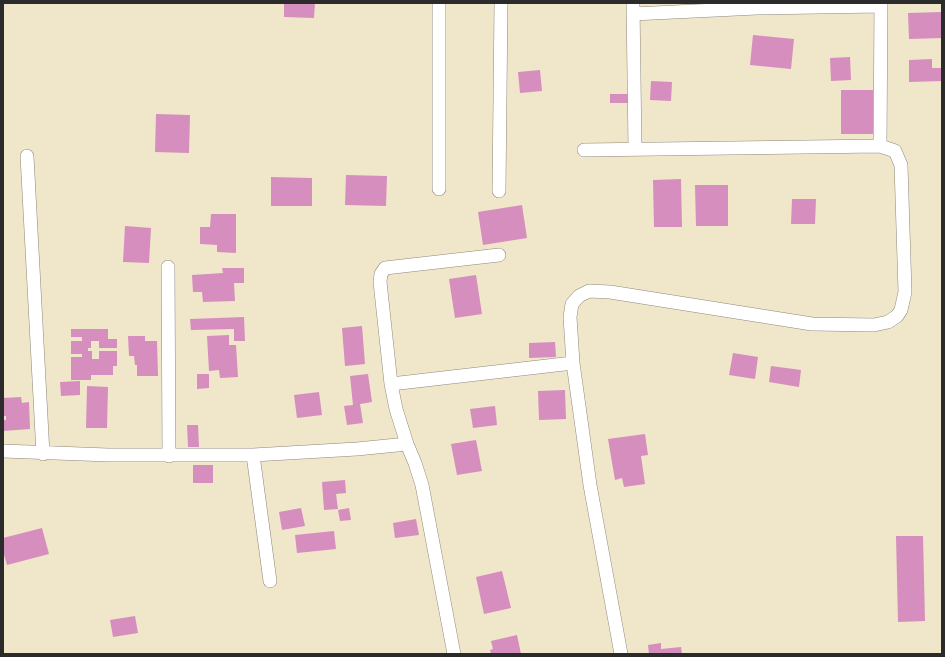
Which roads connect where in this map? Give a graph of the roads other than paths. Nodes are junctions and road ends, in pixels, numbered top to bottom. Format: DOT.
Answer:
graph roads {
  1 [pos="439,3"];
  2 [pos="501,3"];
  3 [pos="881,4"];
  4 [pos="757,6"];
  5 [pos="633,8"];
  6 [pos="880,146"];
  7 [pos="635,149"];
  8 [pos="584,150"];
  9 [pos="27,156"];
  10 [pos="439,189"];
  11 [pos="499,191"];
  12 [pos="499,255"];
  13 [pos="168,267"];
  14 [pos="573,363"];
  15 [pos="391,384"];
  16 [pos="407,444"];
  17 [pos="3,451"];
  18 [pos="43,454"];
  19 [pos="253,455"];
  20 [pos="169,456"];
  21 [pos="270,581"];
  22 [pos="454,654"];
  23 [pos="621,654"];
  1 -- 10 [label="street"];
  2 -- 11 [label="street"];
  3 -- 4 [label="street"];
  3 -- 6 [label="street"];
  4 -- 5 [label="street"];
  5 -- 7 [label="street"];
  6 -- 7 [label="street"];
  6 -- 14 [label="street"];
  7 -- 8 [label="street"];
  9 -- 18 [label="street"];
  12 -- 15 [label="street"];
  13 -- 20 [label="street"];
  14 -- 15 [label="street"];
  14 -- 23 [label="street"];
  15 -- 16 [label="street"];
  16 -- 19 [label="street"];
  16 -- 22 [label="street"];
  17 -- 18 [label="street"];
  18 -- 20 [label="street"];
  19 -- 20 [label="street"];
  19 -- 21 [label="street"];
}
